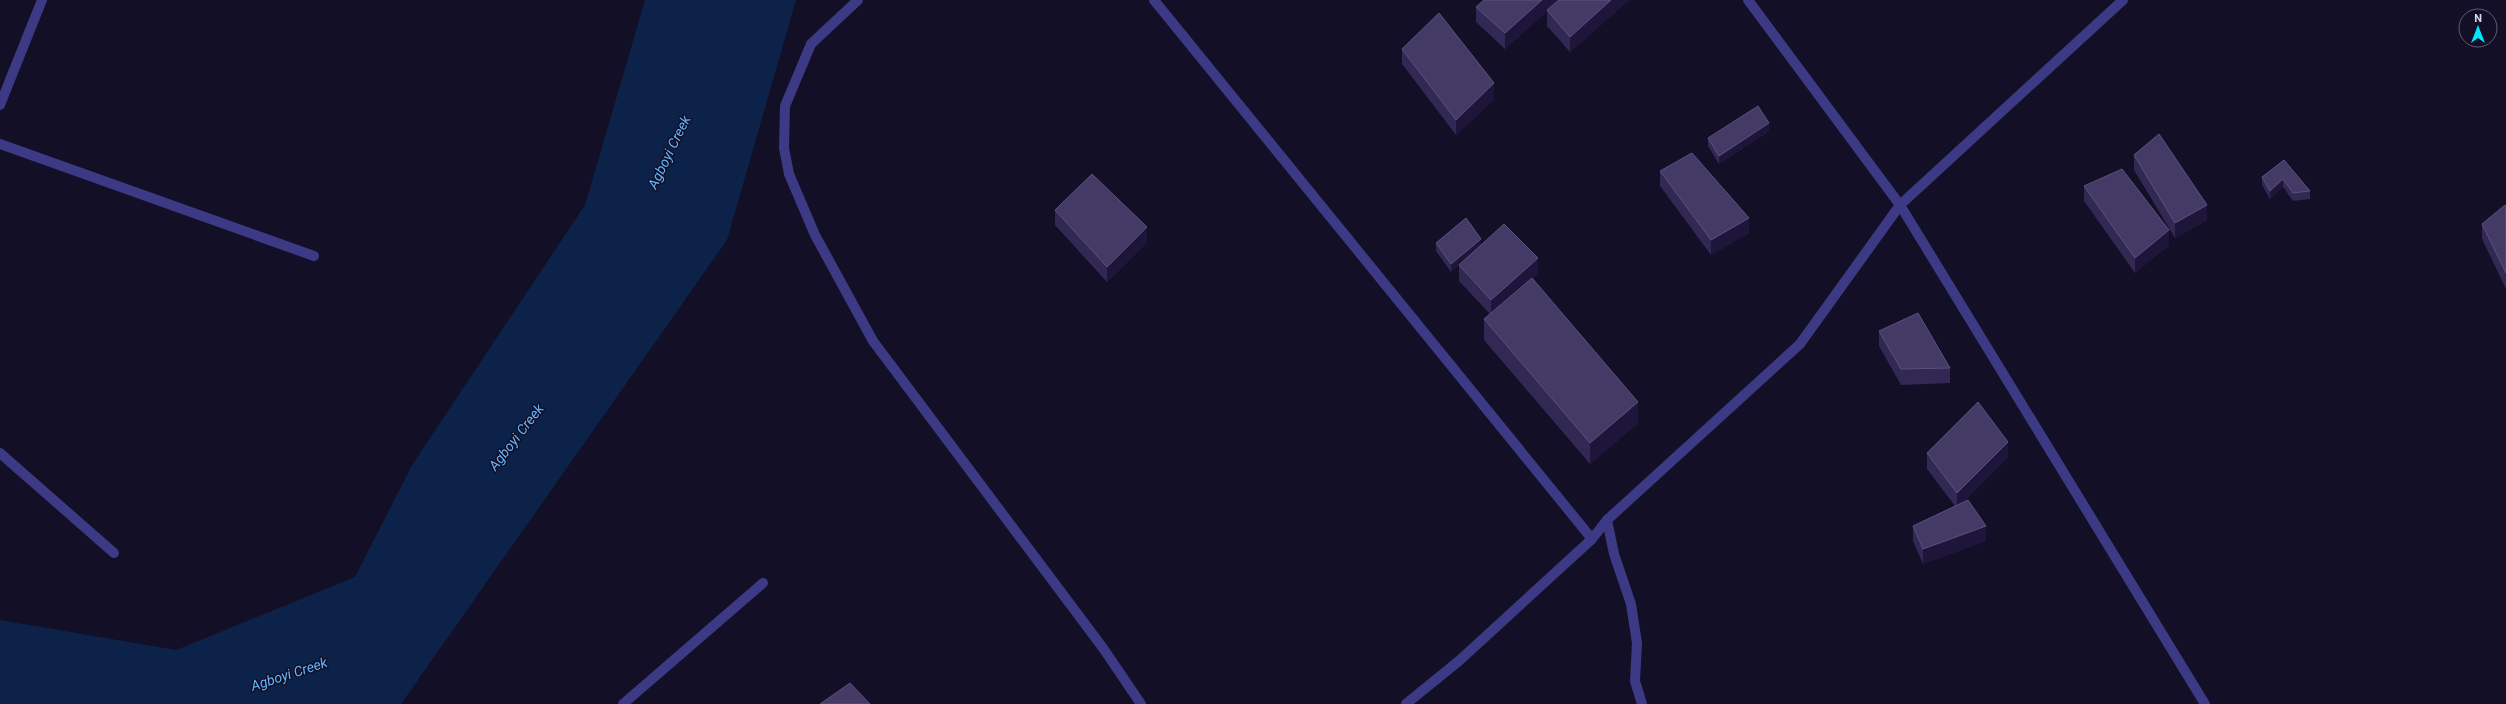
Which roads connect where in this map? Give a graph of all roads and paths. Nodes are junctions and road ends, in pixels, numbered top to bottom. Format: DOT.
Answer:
graph roads {
  1 [pos="42,0"];
  2 [pos="858,0"];
  3 [pos="1154,0"];
  4 [pos="1748,0"];
  5 [pos="2123,0"];
  6 [pos="0,105"];
  7 [pos="0,144"];
  8 [pos="1900,206"];
  9 [pos="314,256"];
  10 [pos="0,453"];
  11 [pos="1606,520"];
  12 [pos="1592,539"];
  13 [pos="114,553"];
  14 [pos="763,583"];
  15 [pos="623,704"];
  16 [pos="1141,704"];
  17 [pos="1406,704"];
  18 [pos="1642,704"];
  19 [pos="2205,704"];
  1 -- 6 [label="street"];
  2 -- 16 [label="street"];
  3 -- 12 [label="street"];
  4 -- 8 [label="street"];
  5 -- 8 [label="street"];
  7 -- 9 [label="street"];
  8 -- 11 [label="street"];
  8 -- 19 [label="street"];
  10 -- 13 [label="street"];
  11 -- 12 [label="street"];
  11 -- 18 [label="street"];
  12 -- 17 [label="street"];
  14 -- 15 [label="street"];
}
